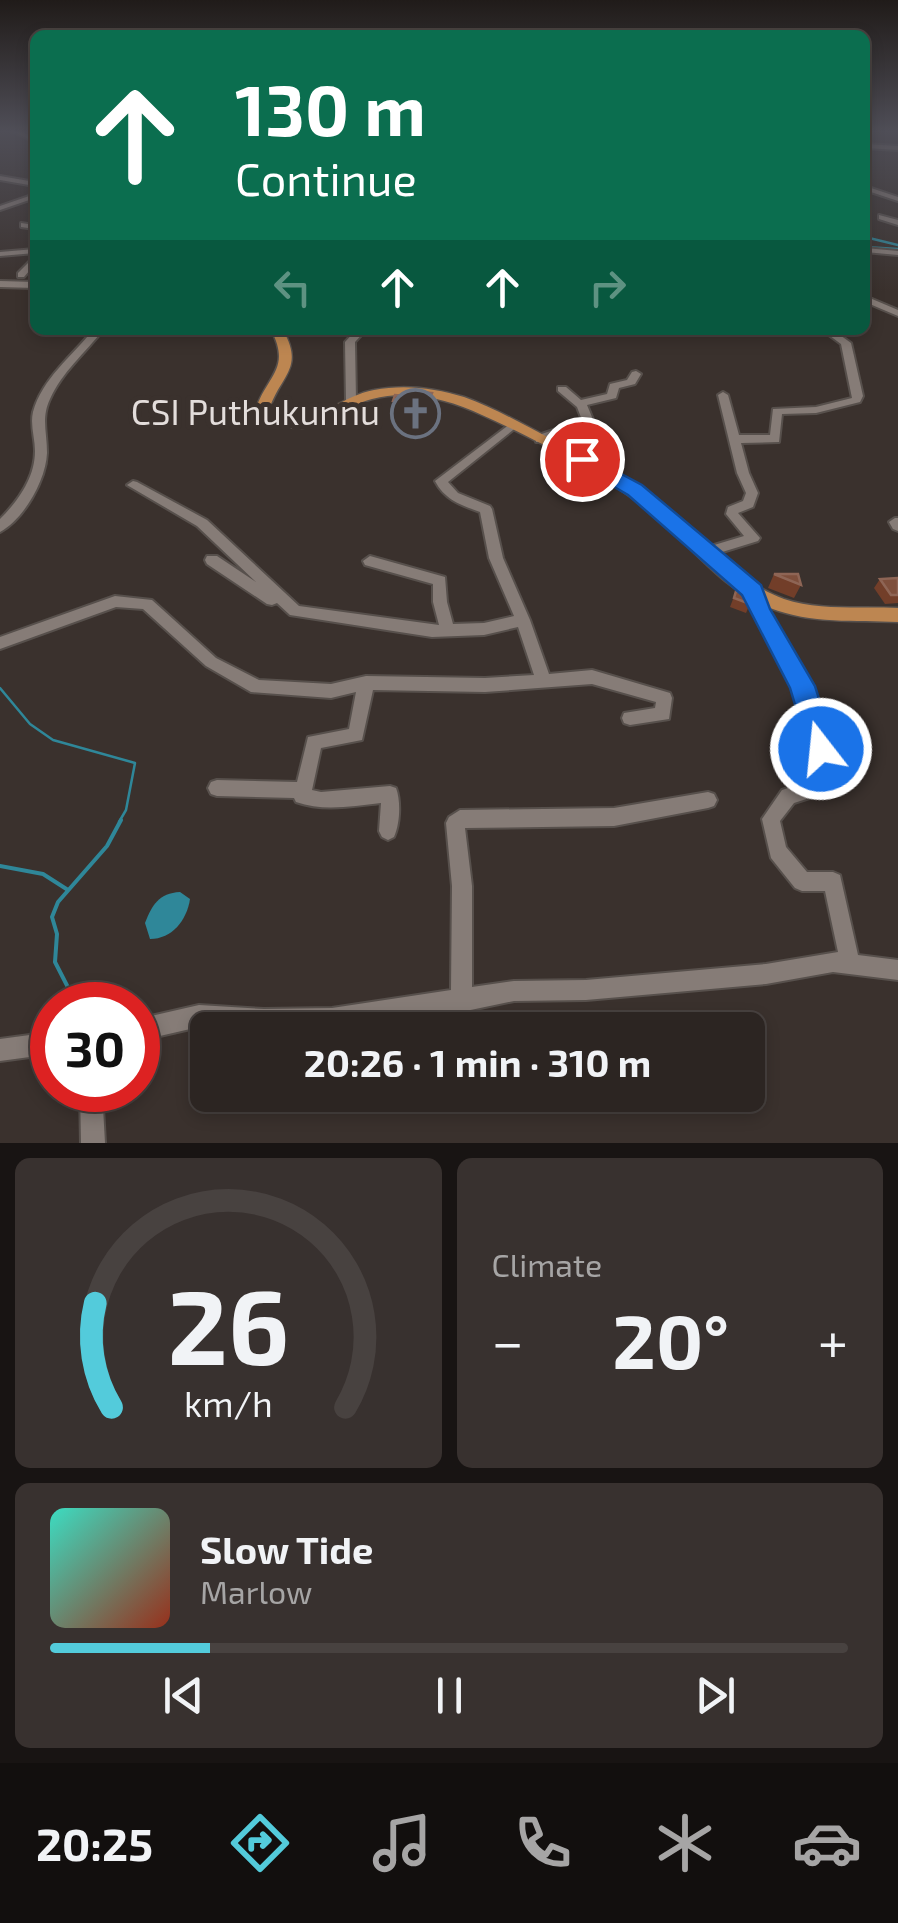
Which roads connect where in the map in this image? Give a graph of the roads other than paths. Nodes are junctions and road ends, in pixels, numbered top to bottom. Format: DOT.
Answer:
graph roads {
  1 [pos="870,190"];
  2 [pos="30,198"];
  3 [pos="898,199"];
  4 [pos="0,208"];
  5 [pos="882,217"];
  6 [pos="898,223"];
  7 [pos="24,225"];
  8 [pos="30,226"];
  9 [pos="870,250"];
  10 [pos="2,252"];
  11 [pos="898,253"];
  12 [pos="30,255"];
  13 [pos="30,262"];
  14 [pos="21,274"];
  15 [pos="0,284"];
  16 [pos="30,285"];
  17 [pos="870,301"];
  18 [pos="898,314"];
  19 [pos="94,335"];
  20 [pos="280,335"];
  21 [pos="356,335"];
  22 [pos="834,335"];
  23 [pos="636,374"];
  24 [pos="562,388"];
  25 [pos="723,395"];
  26 [pos="351,401"];
  27 [pos="581,406"];
  28 [pos="514,424"];
  29 [pos="736,438"];
  30 [pos="540,439"];
  31 [pos="133,484"];
  32 [pos="0,527"];
  33 [pos="706,552"];
  34 [pos="212,560"];
  35 [pos="370,561"];
  36 [pos="753,591"];
  37 [pos="295,611"];
  38 [pos="898,615"];
  39 [pos="523,620"];
  40 [pos="448,630"];
  41 [pos="0,643"];
  42 [pos="544,682"];
  43 [pos="366,683"];
  44 [pos="630,718"];
  45 [pos="217,788"];
  46 [pos="303,790"];
  47 [pos="708,800"];
  48 [pos="388,830"];
  49 [pos="850,963"];
  50 [pos="898,970"];
  51 [pos="461,1001"];
  52 [pos="160,1025"];
  53 [pos="30,1046"];
  54 [pos="0,1050"];
  55 [pos="92,1112"];
  56 [pos="93,1143"];
  1 -- 3 [label="street"];
  2 -- 4 [label="street"];
  5 -- 6 [label="street"];
  7 -- 8 [label="street"];
  9 -- 11 [label="street"];
  10 -- 12 [label="street"];
  13 -- 14 [label="street"];
  15 -- 16 [label="street"];
  17 -- 18 [label="street"];
  19 -- 32 [label="street"];
  20 -- 26 [label="main road"];
  21 -- 26 [label="street"];
  22 -- 29 [label="street"];
  23 -- 27 [label="street"];
  24 -- 27 [label="street"];
  25 -- 29 [label="street"];
  26 -- 28 [label="main road"];
  27 -- 30 [label="street"];
  28 -- 30 [label="main road"];
  28 -- 39 [label="street"];
  29 -- 33 [label="street"];
  30 -- 33 [label="main road"];
  31 -- 37 [label="street"];
  33 -- 36 [label="main road"];
  34 -- 37 [label="street"];
  35 -- 40 [label="street"];
  36 -- 38 [label="main road"];
  36 -- 49 [label="street"];
  37 -- 40 [label="street"];
  39 -- 40 [label="street"];
  39 -- 42 [label="street"];
  41 -- 43 [label="street"];
  42 -- 43 [label="street"];
  42 -- 44 [label="street"];
  43 -- 46 [label="street"];
  45 -- 46 [label="street"];
  46 -- 48 [label="street"];
  47 -- 51 [label="street"];
  49 -- 50 [label="street"];
  49 -- 51 [label="street"];
  51 -- 52 [label="street"];
  53 -- 54 [label="street"];
  55 -- 56 [label="street"];
}
